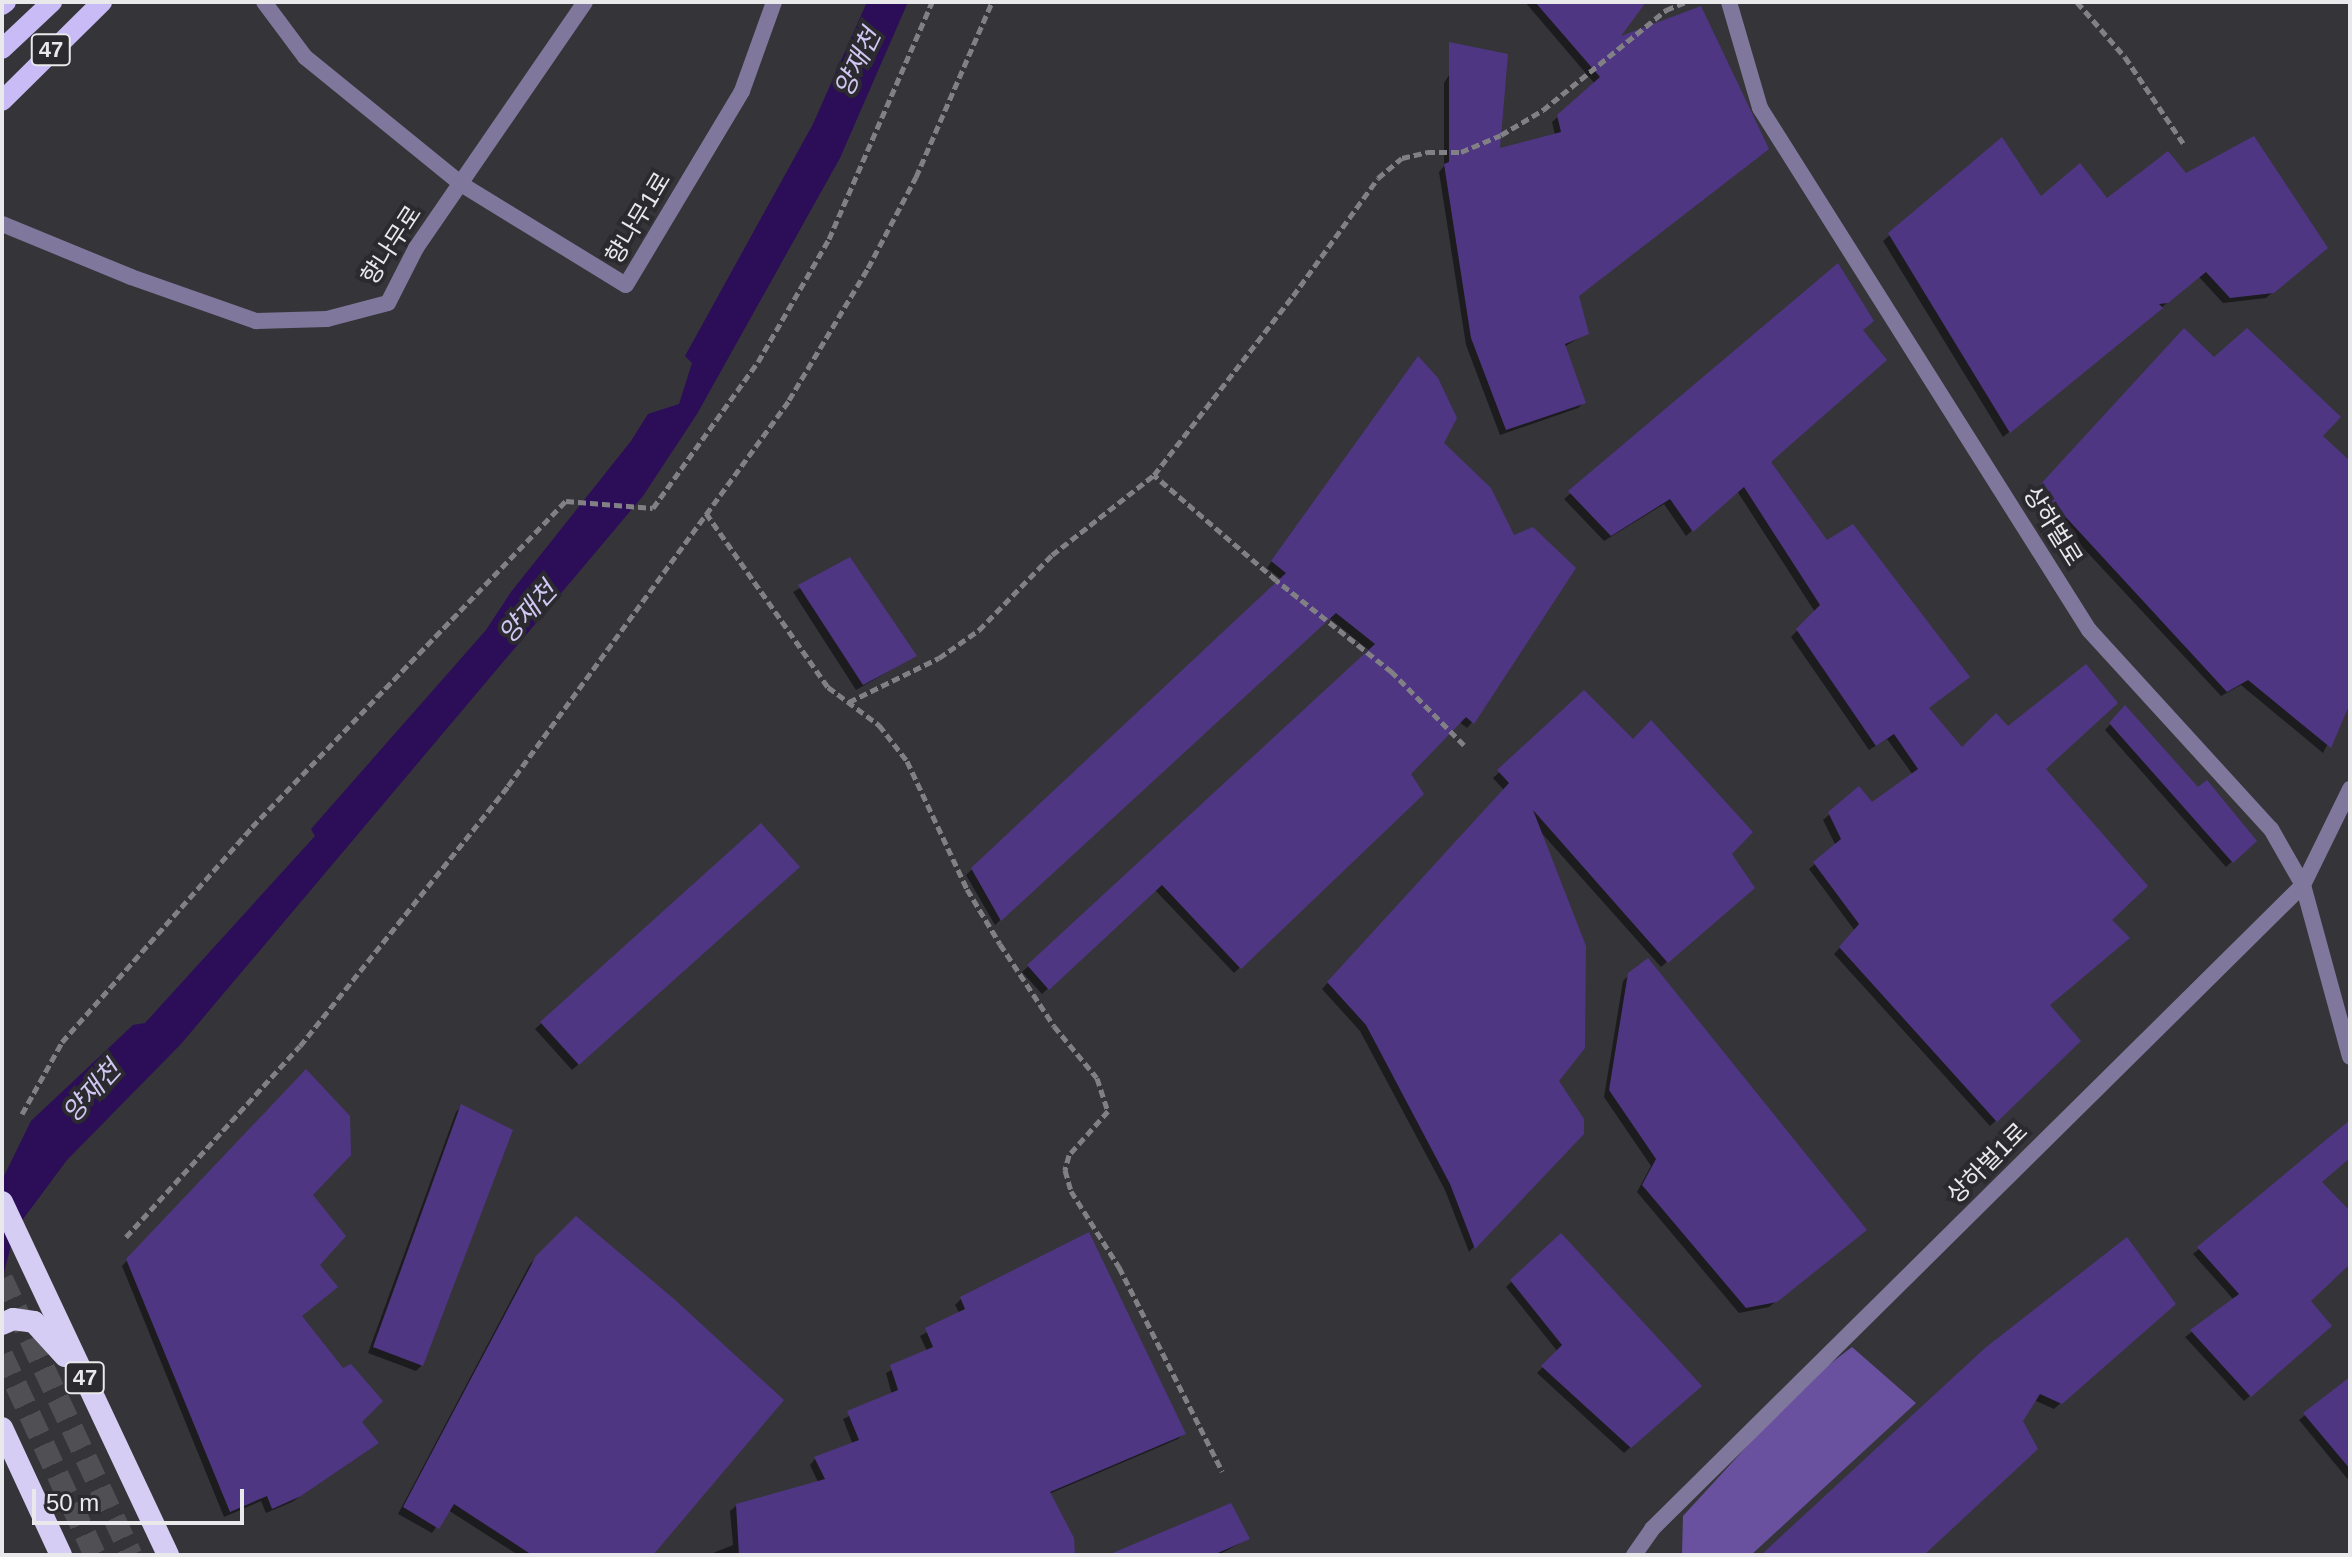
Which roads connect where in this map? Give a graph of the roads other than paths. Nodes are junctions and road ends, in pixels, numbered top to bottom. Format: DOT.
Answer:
graph roads {
  1 [pos="52,2"];
  2 [pos="102,2"];
  3 [pos="264,2"];
  4 [pos="585,2"];
  5 [pos="774,2"];
  6 [pos="1729,2"];
  7 [pos="2,49"];
  8 [pos="2,101"];
  9 [pos="461,184"];
  10 [pos="2,224"];
  11 [pos="2350,789"];
  12 [pos="2303,885"];
  13 [pos="2350,1057"];
  14 [pos="2,1202"];
  15 [pos="2,1324"];
  16 [pos="92,1392"];
  17 [pos="2,1428"];
  18 [pos="61,1555"];
  19 [pos="168,1555"];
  20 [pos="1634,1555"];
  1 -- 7 [label="main road"];
  2 -- 8 [label="main road, 47"];
  3 -- 9 [label="street"];
  4 -- 9 [label="street, 향나무로"];
  5 -- 9 [label="street, 향나무1로"];
  6 -- 12 [label="street, 상하벌로"];
  9 -- 10 [label="street, 향나무로"];
  11 -- 12 [label="street, 상하벌1로"];
  12 -- 13 [label="street, 상하벌로"];
  12 -- 20 [label="street, 상하벌1로"];
  14 -- 16 [label="highway, 47"];
  15 -- 16 [label="highway"];
  16 -- 19 [label="highway, 47"];
  17 -- 18 [label="highway"];
}
